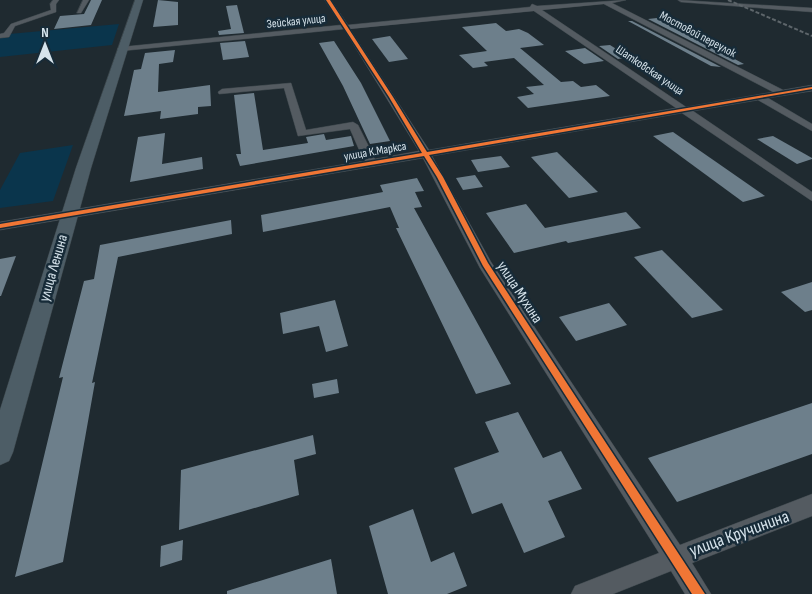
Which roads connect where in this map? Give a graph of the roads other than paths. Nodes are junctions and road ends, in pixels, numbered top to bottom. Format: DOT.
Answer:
graph roads {
  1 [pos="56,0"];
  2 [pos="86,0"];
  3 [pos="139,0"];
  4 [pos="328,0"];
  5 [pos="523,0"];
  6 [pos="623,0"];
  7 [pos="681,0"];
  8 [pos="604,1"];
  9 [pos="534,7"];
  10 [pos="797,9"];
  11 [pos="812,10"];
  12 [pos="79,12"];
  13 [pos="812,14"];
  14 [pos="345,27"];
  15 [pos="0,36"];
  16 [pos="121,50"];
  17 [pos="812,88"];
  18 [pos="222,92"];
  19 [pos="782,92"];
  20 [pos="760,97"];
  21 [pos="684,108"];
  22 [pos="812,128"];
  23 [pos="424,154"];
  24 [pos="371,163"];
  25 [pos="812,197"];
  26 [pos="68,215"];
  27 [pos="0,226"];
  28 [pos="0,452"];
  29 [pos="812,505"];
  30 [pos="676,556"];
  31 [pos="583,594"];
  32 [pos="698,594"];
  1 -- 15 [label="street"];
  2 -- 12 [label="street"];
  3 -- 16 [label="main road, улица Ленина"];
  4 -- 14 [label="street, улица Мухина"];
  5 -- 9 [label="street, Шатковская улица"];
  6 -- 8 [label="street, Зейская улица"];
  7 -- 10 [label="street"];
  8 -- 9 [label="street, Зейская улица"];
  8 -- 19 [label="street, Мостовой переулок"];
  9 -- 14 [label="street, Зейская улица"];
  9 -- 21 [label="street, Шатковская улица"];
  10 -- 11 [label="street"];
  10 -- 13 [label="street"];
  14 -- 16 [label="street, Зейская улица"];
  14 -- 23 [label="street, улица Мухина"];
  16 -- 26 [label="main road, улица Ленина"];
  17 -- 19 [label="street, улица К.Маркса"];
  18 -- 24 [label="street"];
  19 -- 20 [label="street, улица К.Маркса"];
  20 -- 21 [label="street, улица К.Маркса"];
  20 -- 22 [label="street"];
  21 -- 23 [label="street, улица К.Маркса"];
  21 -- 25 [label="street, Шатковская улица"];
  23 -- 24 [label="street, улица К.Маркса"];
  23 -- 30 [label="street, улица Мухина"];
  24 -- 26 [label="street, улица К.Маркса"];
  26 -- 27 [label="street, улица К.Маркса"];
  26 -- 28 [label="main road, улица Ленина"];
  29 -- 30 [label="street, улица Кручинина"];
  30 -- 31 [label="street, улица Кручинина"];
  30 -- 32 [label="street, улица Мухина"];
}
